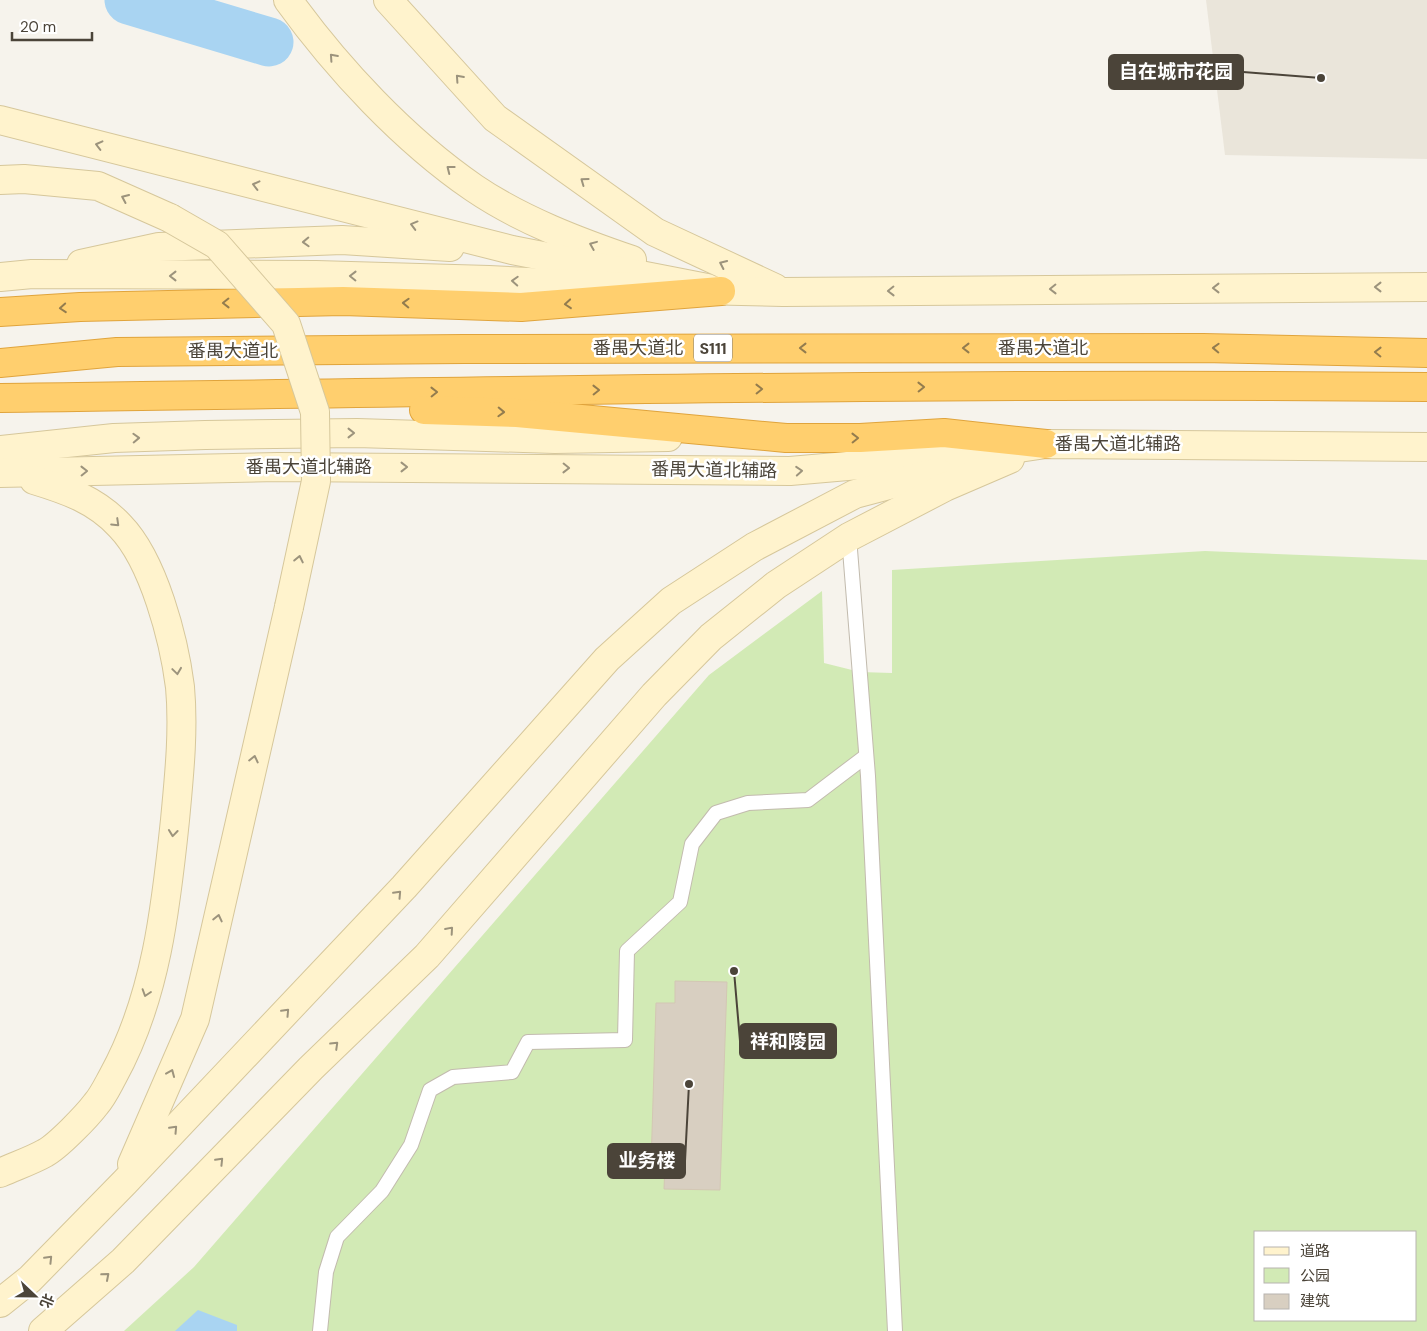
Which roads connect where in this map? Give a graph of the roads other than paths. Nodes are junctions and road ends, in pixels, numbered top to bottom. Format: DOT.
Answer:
graph roads {
  1 [pos="288,0"];
  2 [pos="388,0"];
  3 [pos="0,120"];
  4 [pos="0,180"];
  5 [pos="512,250"];
  6 [pos="32,274"];
  7 [pos="0,278"];
  8 [pos="1427,286"];
  9 [pos="721,291"];
  10 [pos="783,292"];
  11 [pos="0,312"];
  12 [pos="1427,353"];
  13 [pos="0,363"];
  14 [pos="1427,388"];
  15 [pos="0,398"];
  16 [pos="32,398"];
  17 [pos="752,435"];
  18 [pos="1046,444"];
  19 [pos="1427,447"];
  20 [pos="4,465"];
  21 [pos="849,537"];
  22 [pos="866,756"];
  23 [pos="0,1173"];
  24 [pos="124,1182"];
  25 [pos="0,1303"];
  26 [pos="43,1331"];
  27 [pos="320,1331"];
  28 [pos="895,1331"];
  9 -- 1 [label="main road, one-way"];
  10 -- 2 [label="main road, one-way"];
  5 -- 3 [label="main road, one-way"];
  24 -- 4 [label="main road, one-way, bridge"];
  5 -- 6 [label="main road, one-way"];
  5 -- 9 [label="main road"];
  6 -- 7 [label="main road"];
  9 -- 6 [label="main road, one-way"];
  8 -- 10 [label="main road, one-way"];
  9 -- 10 [label="main road"];
  9 -- 11 [label="highway, one-way"];
  12 -- 13 [label="highway, 番禺大道北 / S111, one-way"];
  16 -- 14 [label="highway, one-way"];
  15 -- 16 [label="highway"];
  16 -- 17 [label="highway, one-way"];
  17 -- 18 [label="highway, one-way"];
  20 -- 17 [label="main road, one-way"];
  18 -- 19 [label="main road, 番禺大道北辅路"];
  20 -- 18 [label="main road, 番禺大道北辅路, one-way"];
  18 -- 21 [label="main road"];
  24 -- 18 [label="main road, one-way"];
  20 -- 23 [label="main road, one-way"];
  21 -- 22 [label="lane"];
  26 -- 21 [label="main road, one-way"];
  22 -- 27 [label="lane"];
  22 -- 28 [label="lane"];
  25 -- 24 [label="main road, one-way"];
}
